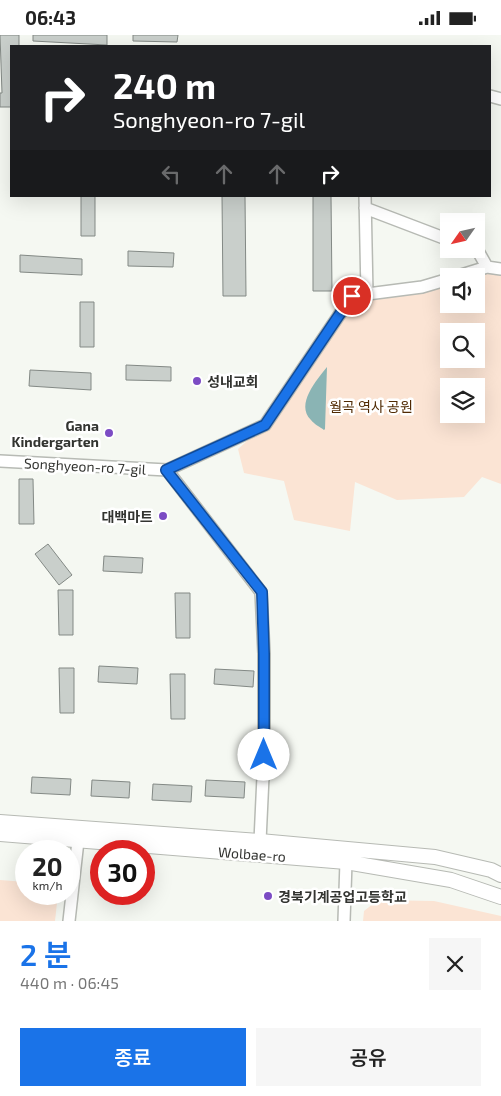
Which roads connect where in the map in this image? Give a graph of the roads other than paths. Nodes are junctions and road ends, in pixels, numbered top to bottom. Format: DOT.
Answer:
graph roads {
  1 [pos="365,202"];
  2 [pos="440,236"];
  3 [pos="482,258"];
  4 [pos="487,267"];
  5 [pos="484,268"];
  6 [pos="501,269"];
  7 [pos="440,282"];
  8 [pos="367,294"];
  9 [pos="0,461"];
  10 [pos="166,470"];
  11 [pos="0,822"];
  12 [pos="0,834"];
  13 [pos="67,840"];
  14 [pos="80,841"];
  15 [pos="260,841"];
  16 [pos="346,862"];
  17 [pos="501,875"];
  18 [pos="501,897"];
  19 [pos="71,905"];
  20 [pos="69,921"];
  21 [pos="344,921"];
  1 -- 2 [label="street"];
  1 -- 8 [label="street"];
  3 -- 4 [label="street"];
  4 -- 5 [label="street"];
  4 -- 6 [label="street"];
  7 -- 8 [label="street, Songhyeon-ro 7-gil"];
  8 -- 10 [label="street, Songhyeon-ro 7-gil"];
  9 -- 10 [label="street, Songhyeon-ro 7-gil"];
  10 -- 15 [label="street"];
  11 -- 15 [label="main road, Wolbae-ro"];
  12 -- 13 [label="main road, Wolbae-ro"];
  14 -- 16 [label="main road, Wolbae-ro"];
  15 -- 17 [label="main road, Wolbae-ro"];
  16 -- 18 [label="main road, Wolbae-ro"];
  16 -- 21 [label="street"];
  19 -- 20 [label="street"];
}
